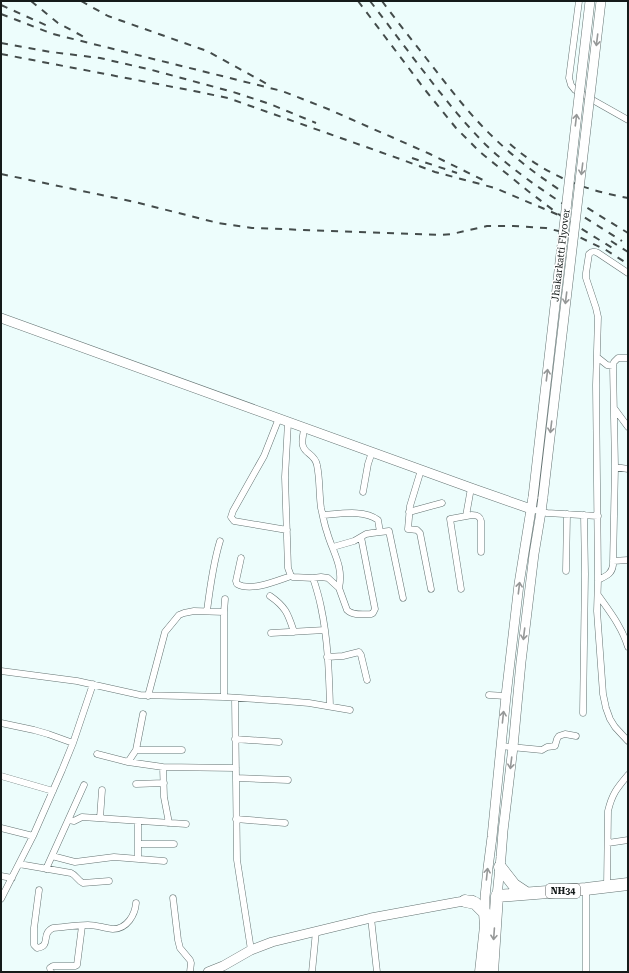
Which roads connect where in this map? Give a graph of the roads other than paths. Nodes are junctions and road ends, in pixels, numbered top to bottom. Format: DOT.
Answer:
graph roads {
  1 [pos="579,1"];
  2 [pos="590,1"];
  3 [pos="602,1"];
  4 [pos="628,120"];
  5 [pos="628,273"];
  6 [pos="1,318"];
  7 [pos="597,357"];
  8 [pos="628,358"];
  9 [pos="613,366"];
  10 [pos="614,408"];
  11 [pos="279,418"];
  12 [pos="288,422"];
  13 [pos="628,427"];
  14 [pos="304,428"];
  15 [pos="372,452"];
  16 [pos="615,467"];
  17 [pos="628,469"];
  18 [pos="421,470"];
  19 [pos="471,488"];
  20 [pos="363,492"];
  21 [pos="442,503"];
  22 [pos="531,509"];
  23 [pos="409,512"];
  24 [pos="541,512"];
  25 [pos="567,514"];
  26 [pos="323,515"];
  27 [pos="584,515"];
  28 [pos="466,516"];
  29 [pos="598,516"];
  30 [pos="287,530"];
  31 [pos="380,532"];
  32 [pos="361,537"];
  33 [pos="220,541"];
  34 [pos="333,547"];
  35 [pos="481,552"];
  36 [pos="242,558"];
  37 [pos="628,560"];
  38 [pos="613,561"];
  39 [pos="566,571"];
  40 [pos="290,576"];
  41 [pos="313,578"];
  42 [pos="598,580"];
  43 [pos="339,588"];
  44 [pos="431,589"];
  45 [pos="461,589"];
  46 [pos="598,595"];
  47 [pos="270,596"];
  48 [pos="403,598"];
  49 [pos="226,599"];
  50 [pos="207,612"];
  51 [pos="224,612"];
  52 [pos="325,630"];
  53 [pos="294,632"];
  54 [pos="626,632"];
  55 [pos="271,633"];
  56 [pos="628,647"];
  57 [pos="327,657"];
  58 [pos="1,671"];
  59 [pos="367,680"];
  60 [pos="93,684"];
  61 [pos="489,695"];
  62 [pos="148,696"];
  63 [pos="506,696"];
  64 [pos="224,697"];
  65 [pos="235,698"];
  66 [pos="330,706"];
  67 [pos="350,710"];
  68 [pos="583,713"];
  69 [pos="143,714"];
  70 [pos="1,723"];
  71 [pos="576,736"];
  72 [pos="235,739"];
  73 [pos="628,741"];
  74 [pos="279,742"];
  75 [pos="73,743"];
  76 [pos="501,746"];
  77 [pos="513,747"];
  78 [pos="136,750"];
  79 [pos="182,750"];
  80 [pos="97,754"];
  81 [pos="128,762"];
  82 [pos="163,766"];
  83 [pos="236,768"];
  84 [pos="628,775"];
  85 [pos="1,776"];
  86 [pos="236,778"];
  87 [pos="288,780"];
  88 [pos="136,784"];
  89 [pos="164,784"];
  90 [pos="84,785"];
  91 [pos="102,790"];
  92 [pos="53,791"];
  93 [pos="100,818"];
  94 [pos="236,819"];
  95 [pos="69,820"];
  96 [pos="138,821"];
  97 [pos="169,823"];
  98 [pos="186,824"];
  99 [pos="285,824"];
  100 [pos="1,828"];
  101 [pos="33,836"];
  102 [pos="628,840"];
  103 [pos="608,843"];
  104 [pos="138,844"];
  105 [pos="174,844"];
  106 [pos="52,856"];
  107 [pos="138,859"];
  108 [pos="164,861"];
  109 [pos="19,864"];
  110 [pos="500,867"];
  111 [pos="46,869"];
  112 [pos="1,876"];
  113 [pos="12,878"];
  114 [pos="109,880"];
  115 [pos="628,884"];
  116 [pos="607,887"];
  117 [pos="586,889"];
  118 [pos="39,890"];
  119 [pos="526,893"];
  120 [pos="491,897"];
  121 [pos="172,898"];
  122 [pos="1,899"];
  123 [pos="465,901"];
  124 [pos="136,904"];
  125 [pos="485,913"];
  126 [pos="371,918"];
  127 [pos="82,926"];
  128 [pos="316,931"];
  129 [pos="251,950"];
  130 [pos="51,972"];
  131 [pos="190,972"];
  132 [pos="208,972"];
  133 [pos="312,972"];
  134 [pos="377,972"];
  135 [pos="481,972"];
  136 [pos="492,972"];
  137 [pos="586,972"];
  1 -- 4 [label="street"];
  22 -- 2 [label="main road, Jhakarkatti Flyover, one-way, bridge"];
  3 -- 24 [label="main road, Jhakarkatti Flyover, one-way, bridge"];
  5 -- 7 [label="street"];
  6 -- 11 [label="main road"];
  7 -- 9 [label="street"];
  7 -- 29 [label="street"];
  8 -- 9 [label="street"];
  9 -- 10 [label="street"];
  10 -- 13 [label="street"];
  10 -- 16 [label="street"];
  11 -- 12 [label="main road"];
  11 -- 30 [label="street"];
  12 -- 14 [label="main road"];
  12 -- 30 [label="street"];
  14 -- 15 [label="main road"];
  14 -- 26 [label="street"];
  15 -- 18 [label="main road"];
  15 -- 20 [label="street"];
  16 -- 17 [label="street"];
  16 -- 38 [label="street"];
  18 -- 19 [label="main road"];
  18 -- 23 [label="street"];
  19 -- 22 [label="main road"];
  19 -- 28 [label="street"];
  21 -- 23 [label="street"];
  22 -- 24 [label="street"];
  63 -- 22 [label="main road, Jhakarkatti Flyover, one-way"];
  23 -- 44 [label="street"];
  24 -- 25 [label="street"];
  24 -- 77 [label="main road, Jhakarkatti Flyover, one-way"];
  25 -- 27 [label="street"];
  25 -- 39 [label="street"];
  26 -- 31 [label="street"];
  26 -- 34 [label="street"];
  27 -- 29 [label="street"];
  27 -- 68 [label="street"];
  28 -- 35 [label="street"];
  28 -- 45 [label="street"];
  29 -- 42 [label="street"];
  30 -- 40 [label="street"];
  31 -- 32 [label="street"];
  31 -- 48 [label="street"];
  32 -- 34 [label="street"];
  32 -- 43 [label="street"];
  33 -- 50 [label="street"];
  34 -- 43 [label="street"];
  36 -- 40 [label="street"];
  37 -- 38 [label="street"];
  38 -- 42 [label="street"];
  40 -- 41 [label="street"];
  41 -- 43 [label="street"];
  41 -- 52 [label="street"];
  42 -- 46 [label="street"];
  46 -- 54 [label="street"];
  46 -- 73 [label="street"];
  47 -- 53 [label="street"];
  49 -- 51 [label="street"];
  50 -- 51 [label="street"];
  50 -- 62 [label="street"];
  51 -- 64 [label="street"];
  52 -- 53 [label="street"];
  52 -- 57 [label="street"];
  53 -- 55 [label="street"];
  54 -- 56 [label="street"];
  57 -- 59 [label="street"];
  57 -- 66 [label="street"];
  58 -- 60 [label="street"];
  60 -- 62 [label="street"];
  60 -- 75 [label="street"];
  61 -- 63 [label="street"];
  62 -- 64 [label="street"];
  76 -- 63 [label="main road, Jhakarkatti Flyover, one-way"];
  64 -- 65 [label="street"];
  65 -- 66 [label="street"];
  65 -- 72 [label="street"];
  66 -- 67 [label="street"];
  69 -- 78 [label="street"];
  70 -- 75 [label="street"];
  71 -- 77 [label="street"];
  72 -- 74 [label="street"];
  72 -- 83 [label="street"];
  75 -- 92 [label="street"];
  76 -- 77 [label="street"];
  120 -- 76 [label="main road, Jhakarkatti Flyover, one-way"];
  77 -- 110 [label="main road, Jhakarkatti Flyover, one-way"];
  78 -- 79 [label="street"];
  78 -- 81 [label="street"];
  80 -- 81 [label="street"];
  81 -- 82 [label="street"];
  82 -- 83 [label="street"];
  82 -- 89 [label="street"];
  83 -- 86 [label="street"];
  84 -- 103 [label="street"];
  85 -- 92 [label="street"];
  86 -- 87 [label="street"];
  86 -- 94 [label="street"];
  88 -- 89 [label="street"];
  89 -- 97 [label="street"];
  90 -- 95 [label="street"];
  91 -- 93 [label="street"];
  92 -- 101 [label="street"];
  93 -- 95 [label="street"];
  93 -- 96 [label="street"];
  94 -- 99 [label="street"];
  94 -- 129 [label="street"];
  95 -- 106 [label="street"];
  96 -- 97 [label="street"];
  96 -- 104 [label="street"];
  97 -- 98 [label="street"];
  100 -- 101 [label="street"];
  101 -- 109 [label="street"];
  102 -- 103 [label="street"];
  103 -- 116 [label="street"];
  104 -- 105 [label="street"];
  104 -- 107 [label="street"];
  106 -- 107 [label="street"];
  106 -- 111 [label="street"];
  107 -- 108 [label="street"];
  109 -- 111 [label="street"];
  109 -- 113 [label="street"];
  110 -- 119 [label="highway"];
  110 -- 120 [label="main road, Jhakarkatti Flyover"];
  111 -- 114 [label="street"];
  112 -- 113 [label="street"];
  113 -- 122 [label="street"];
  115 -- 116 [label="highway, NH34"];
  116 -- 117 [label="highway, NH34"];
  117 -- 119 [label="highway, NH34"];
  117 -- 137 [label="street"];
  118 -- 127 [label="street"];
  119 -- 120 [label="highway, NH34"];
  120 -- 123 [label="main road"];
  120 -- 125 [label="main road"];
  120 -- 136 [label="highway, one-way"];
  121 -- 131 [label="street"];
  123 -- 125 [label="highway"];
  123 -- 126 [label="main road"];
  124 -- 127 [label="street"];
  125 -- 135 [label="highway"];
  126 -- 128 [label="main road"];
  126 -- 134 [label="street"];
  127 -- 130 [label="street"];
  128 -- 129 [label="main road"];
  128 -- 133 [label="street"];
  129 -- 132 [label="main road"];
}
